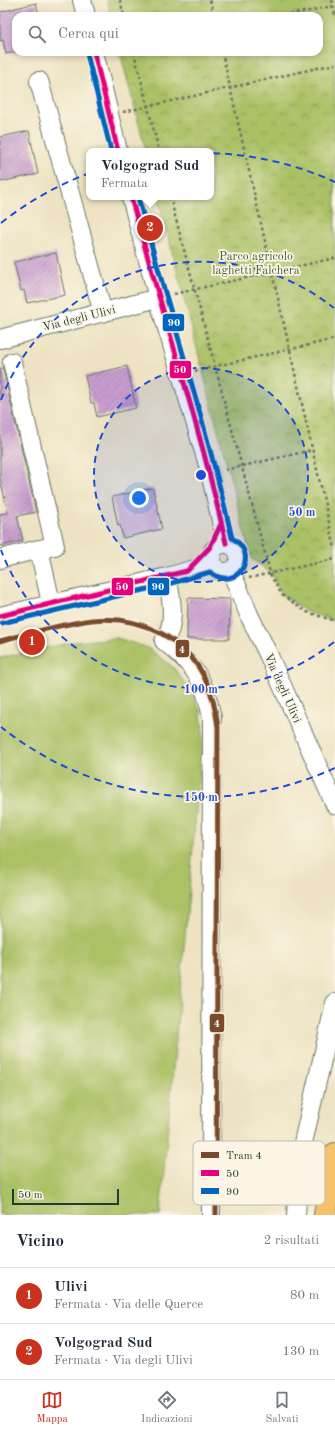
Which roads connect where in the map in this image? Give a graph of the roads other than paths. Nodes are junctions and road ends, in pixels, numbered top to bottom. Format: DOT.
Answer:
graph roads {
  1 [pos="82,0"];
  2 [pos="85,12"];
  3 [pos="95,56"];
  4 [pos="39,81"];
  5 [pos="117,148"];
  6 [pos="132,200"];
  7 [pos="158,298"];
  8 [pos="103,312"];
  9 [pos="0,339"];
  10 [pos="12,362"];
  11 [pos="221,524"];
  12 [pos="226,543"];
  13 [pos="39,549"];
  14 [pos="0,559"];
  15 [pos="212,564"];
  16 [pos="188,571"];
  17 [pos="234,576"];
  18 [pos="167,577"];
  19 [pos="51,603"];
  20 [pos="0,616"];
  21 [pos="335,805"];
  22 [pos="335,1003"];
  23 [pos="211,1141"];
  24 [pos="303,1141"];
  25 [pos="335,1154"];
  26 [pos="211,1205"];
  27 [pos="297,1205"];
  28 [pos="211,1215"];
  29 [pos="296,1215"];
  30 [pos="325,1215"];
  1 -- 2 [label="street"];
  3 -- 5 [label="street"];
  4 -- 8 [label="street"];
  6 -- 7 [label="street"];
  7 -- 8 [label="street, Via degli Ulivi"];
  7 -- 11 [label="street"];
  8 -- 9 [label="street, Via degli Ulivi"];
  10 -- 13 [label="street"];
  11 -- 12 [label="street"];
  11 -- 16 [label="street"];
  12 -- 15 [label="street"];
  12 -- 17 [label="street"];
  13 -- 14 [label="street"];
  13 -- 19 [label="street"];
  15 -- 16 [label="street"];
  15 -- 17 [label="street"];
  16 -- 18 [label="street"];
  17 -- 21 [label="street, Via degli Ulivi"];
  18 -- 19 [label="street"];
  18 -- 23 [label="street"];
  19 -- 20 [label="street"];
  22 -- 24 [label="street"];
  25 -- 30 [label="highway"];
  26 -- 28 [label="street"];
  27 -- 29 [label="street"];
}
